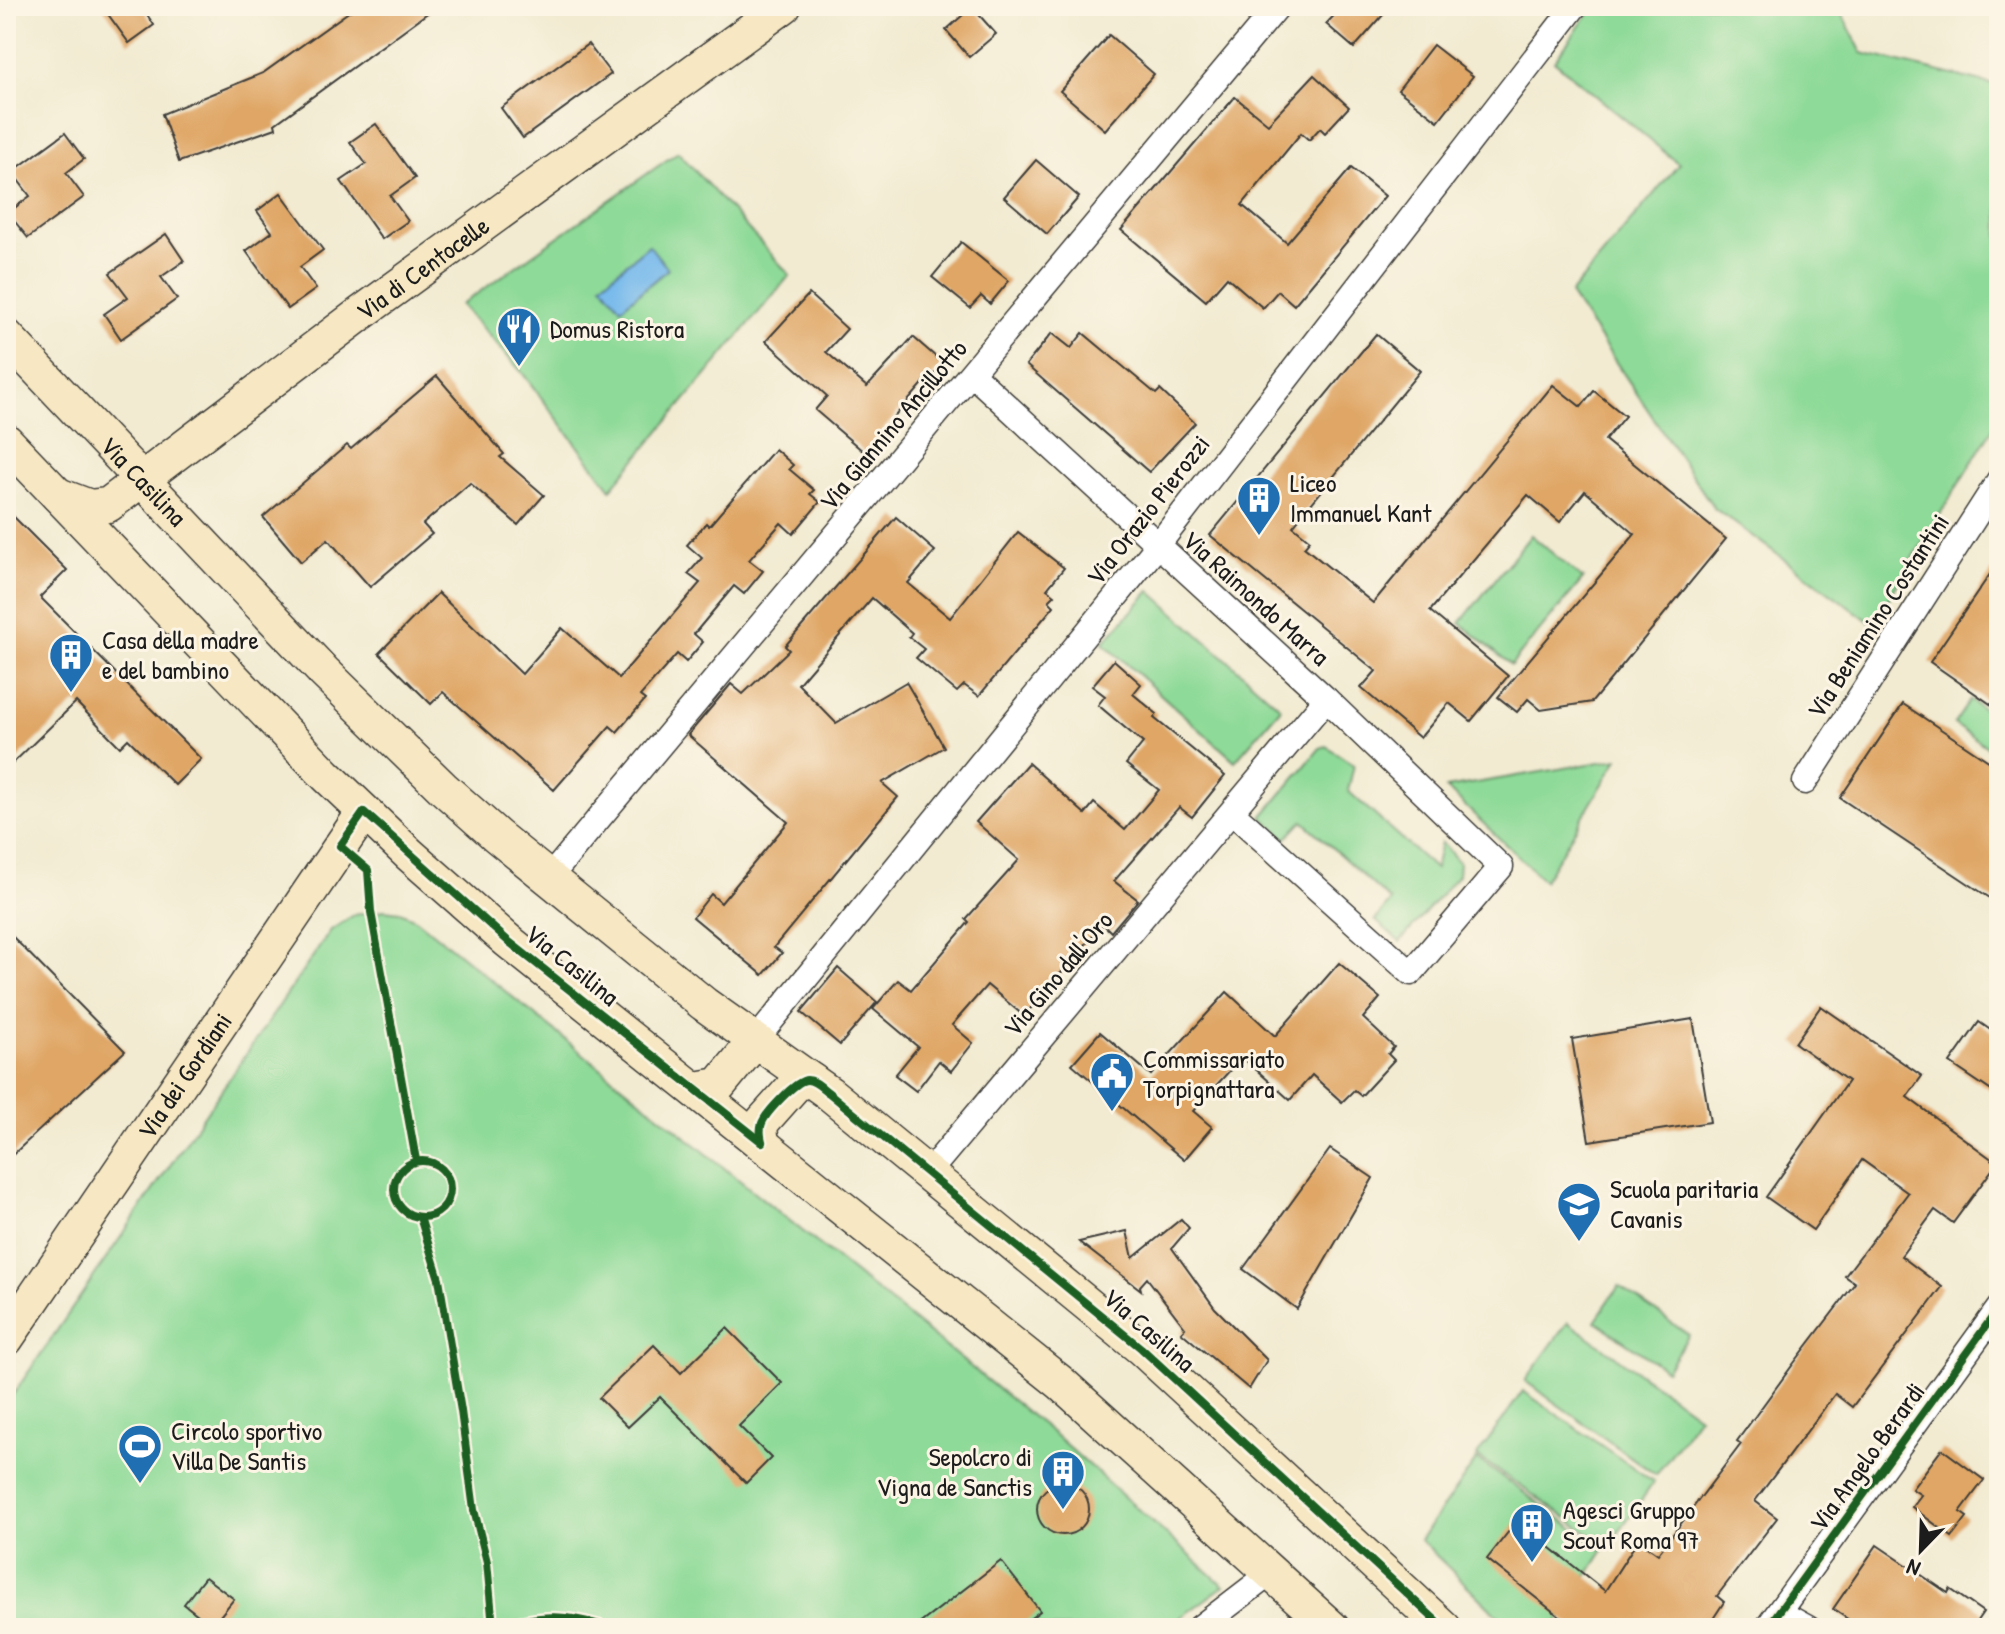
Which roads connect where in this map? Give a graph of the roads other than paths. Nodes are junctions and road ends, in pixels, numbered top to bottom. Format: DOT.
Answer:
graph roads {
  1 [pos="784,6"];
  2 [pos="1278,6"];
  3 [pos="1575,6"];
  4 [pos="6,336"];
  5 [pos="972,374"];
  6 [pos="6,441"];
  7 [pos="141,478"];
  8 [pos="1999,480"];
  9 [pos="58,495"];
  10 [pos="1158,545"];
  11 [pos="1326,699"];
  12 [pos="1805,782"];
  13 [pos="364,812"];
  14 [pos="1232,812"];
  15 [pos="549,878"];
  16 [pos="755,1041"];
  17 [pos="812,1081"];
  18 [pos="696,1089"];
  19 [pos="762,1142"];
  20 [pos="928,1173"];
  21 [pos="1999,1308"];
  22 [pos="6,1339"];
  23 [pos="1272,1572"];
  24 [pos="1773,1620"];
  25 [pos="1199,1628"];
  26 [pos="1332,1628"];
  27 [pos="1444,1628"];
  28 [pos="1808,1628"];
  1 -- 7 [label="main road, Via di Centocelle"];
  2 -- 5 [label="street, Via Giannino Ancillotto"];
  3 -- 10 [label="street, Via Orazio Pierozzi"];
  4 -- 7 [label="main road, Via Casilina"];
  5 -- 10 [label="street, Via Raimondo Marra"];
  5 -- 15 [label="street, Via Giannino Ancillotto"];
  6 -- 9 [label="main road, Via Casilina"];
  7 -- 9 [label="main road, Via di Centocelle"];
  7 -- 15 [label="main road, Via Casilina"];
  8 -- 12 [label="street, Via Beniamino Costantini"];
  9 -- 13 [label="main road, Via Casilina"];
  10 -- 11 [label="street, Via Raimondo Marra"];
  10 -- 16 [label="street, Via Orazio Pierozzi"];
  11 -- 14 [label="street, Via Gino dall'Oro"];
  11 -- 14 [label="street, Via Raimondo Marra"];
  13 -- 18 [label="main road, Via Casilina"];
  13 -- 22 [label="main road, Via dei Gordiani"];
  14 -- 20 [label="street, Via Gino dall'Oro"];
  15 -- 16 [label="main road, Via Casilina"];
  16 -- 17 [label="main road, Via Casilina"];
  16 -- 18 [label="main road"];
  17 -- 19 [label="main road"];
  17 -- 20 [label="main road, Via Casilina"];
  18 -- 19 [label="main road, Via Casilina"];
  19 -- 23 [label="main road, Via Casilina"];
  20 -- 27 [label="main road, Via Casilina"];
  21 -- 24 [label="street, Via Angelo Berardi"];
  23 -- 25 [label="street"];
  23 -- 26 [label="main road, Via Casilina"];
  24 -- 28 [label="street"];
}
